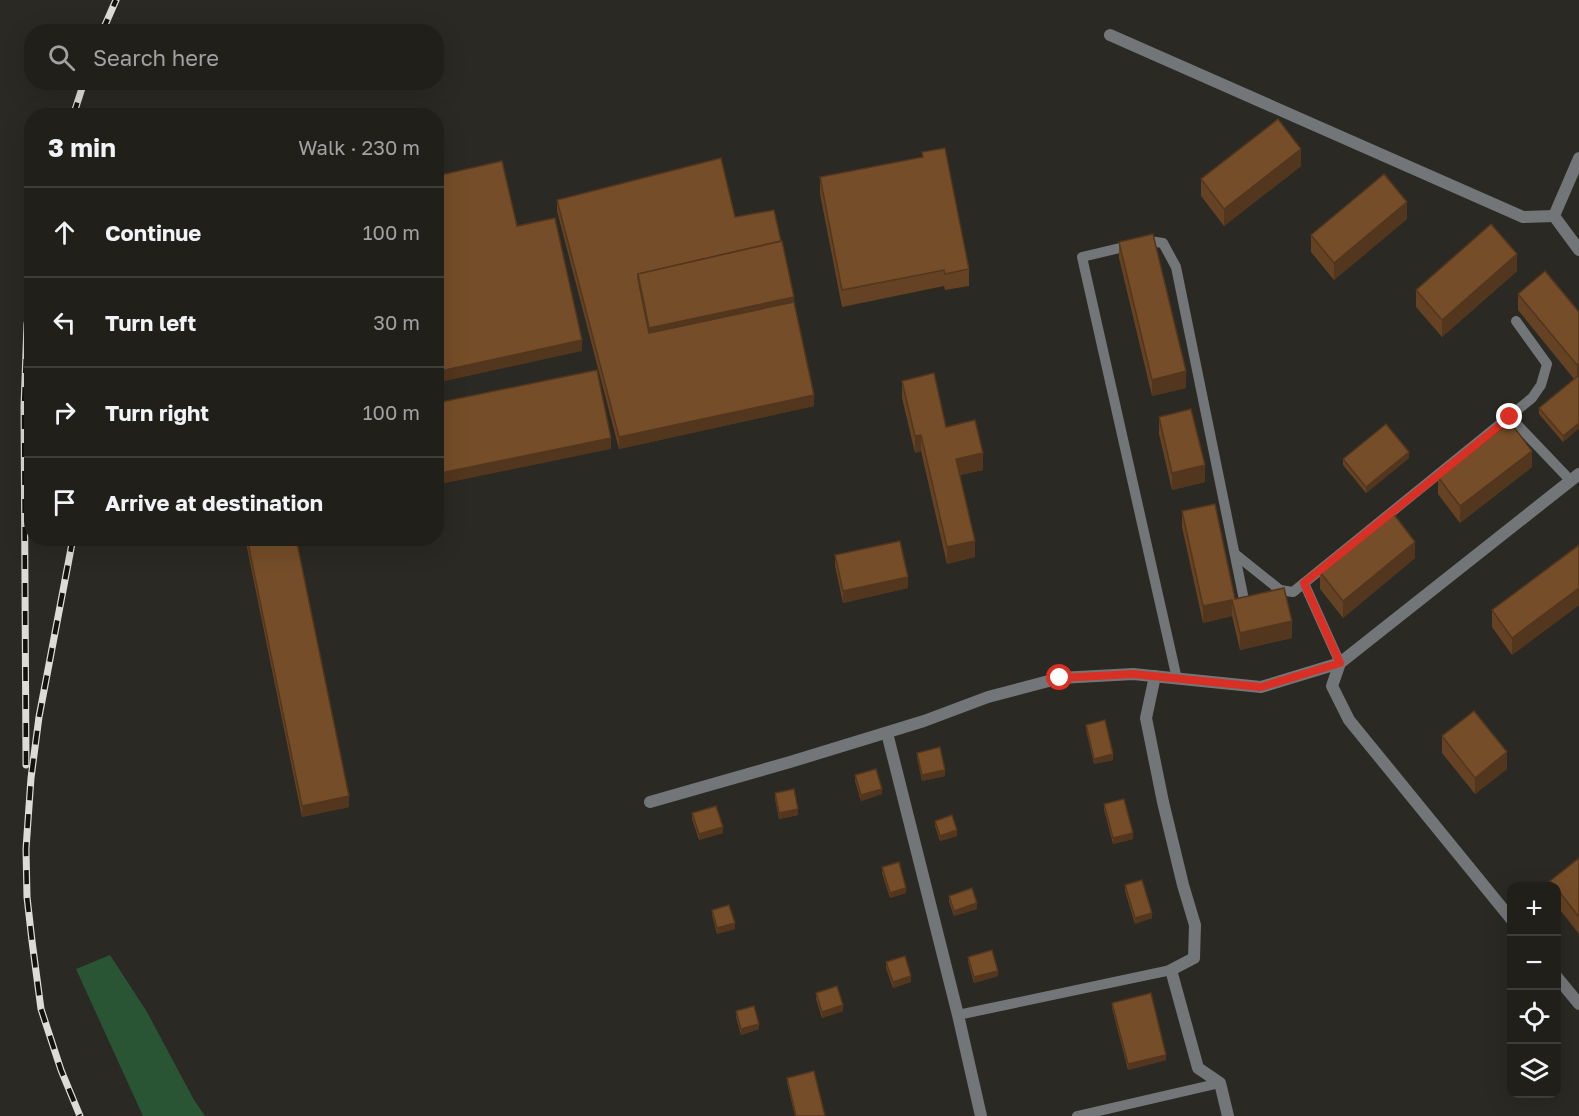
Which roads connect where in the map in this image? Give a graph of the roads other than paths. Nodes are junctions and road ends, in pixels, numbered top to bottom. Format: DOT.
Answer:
graph roads {
  1 [pos="1110,35"];
  2 [pos="1579,158"];
  3 [pos="1554,216"];
  4 [pos="1579,250"];
  5 [pos="1516,321"];
  6 [pos="1510,417"];
  7 [pos="1575,478"];
  8 [pos="1234,554"];
  9 [pos="1304,583"];
  10 [pos="1244,600"];
  11 [pos="1340,663"];
  12 [pos="1155,676"];
  13 [pos="1177,679"];
  14 [pos="887,733"];
  15 [pos="650,802"];
  16 [pos="1507,914"];
  17 [pos="1171,970"];
  18 [pos="1561,981"];
  19 [pos="1579,1004"];
  20 [pos="958,1015"];
  21 [pos="1220,1083"];
  22 [pos="981,1116"];
  23 [pos="1077,1116"];
  24 [pos="1228,1116"];
  1 -- 3 [label="street"];
  2 -- 3 [label="street"];
  3 -- 4 [label="street"];
  5 -- 6 [label="lane"];
  6 -- 7 [label="lane"];
  6 -- 9 [label="lane"];
  7 -- 11 [label="street"];
  8 -- 9 [label="lane"];
  8 -- 10 [label="lane"];
  8 -- 13 [label="lane"];
  9 -- 11 [label="lane"];
  11 -- 13 [label="street"];
  11 -- 16 [label="street"];
  12 -- 13 [label="street"];
  12 -- 14 [label="street"];
  12 -- 17 [label="street"];
  14 -- 15 [label="street"];
  14 -- 20 [label="street"];
  17 -- 20 [label="lane"];
  17 -- 21 [label="street"];
  18 -- 19 [label="street"];
  20 -- 22 [label="street"];
  21 -- 23 [label="lane"];
  21 -- 24 [label="street"];
}
